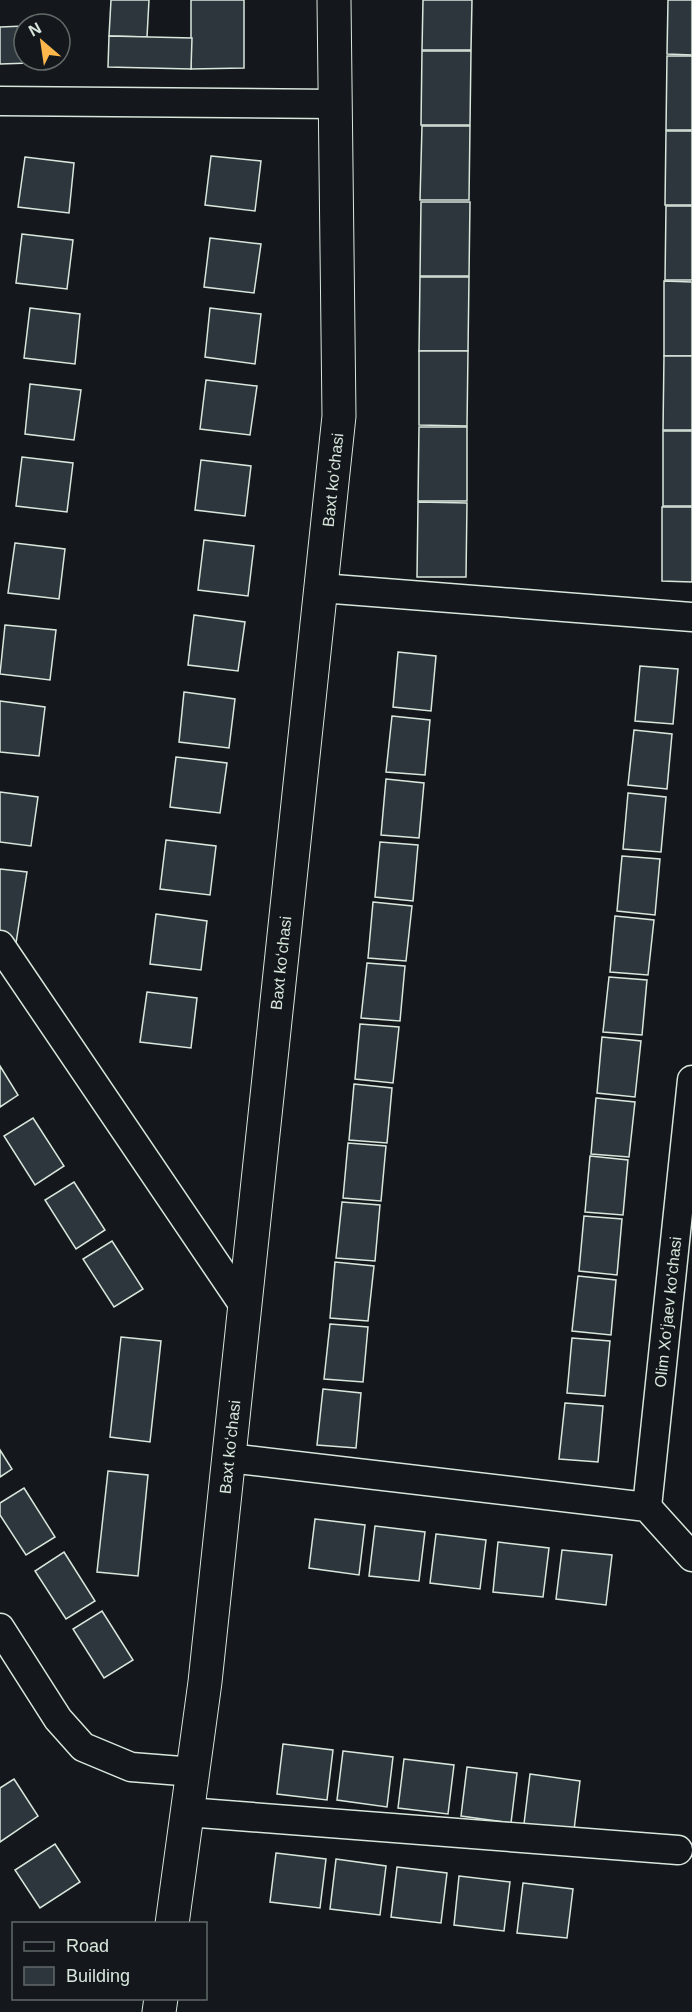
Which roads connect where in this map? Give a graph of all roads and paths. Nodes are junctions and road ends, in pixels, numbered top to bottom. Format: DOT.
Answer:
graph roads {
  1 [pos="334,0"];
  2 [pos="0,101"];
  3 [pos="336,104"];
  4 [pos="321,588"];
  5 [pos="692,617"];
  6 [pos="0,945"];
  7 [pos="692,1080"];
  8 [pos="245,1306"];
  9 [pos="229,1458"];
  10 [pos="647,1507"];
  11 [pos="692,1557"];
  12 [pos="0,1628"];
  13 [pos="194,1772"];
  14 [pos="187,1812"];
  15 [pos="678,1851"];
  16 [pos="172,1922"];
  1 -- 3 [label="main road, Baxt koʻchasi"];
  2 -- 3 [label="street"];
  3 -- 4 [label="main road, Baxt koʻchasi"];
  4 -- 5 [label="street"];
  4 -- 8 [label="main road, Baxt koʻchasi"];
  6 -- 8 [label="street"];
  7 -- 10 [label="street, Olim Xoʻjaev ko'chasi"];
  8 -- 9 [label="main road, Baxt koʻchasi"];
  9 -- 10 [label="street"];
  9 -- 13 [label="main road, Baxt koʻchasi"];
  10 -- 11 [label="street"];
  12 -- 13 [label="street"];
  13 -- 14 [label="main road, Baxt koʻchasi"];
  14 -- 15 [label="street"];
  14 -- 16 [label="main road, Baxt koʻchasi"];
}
